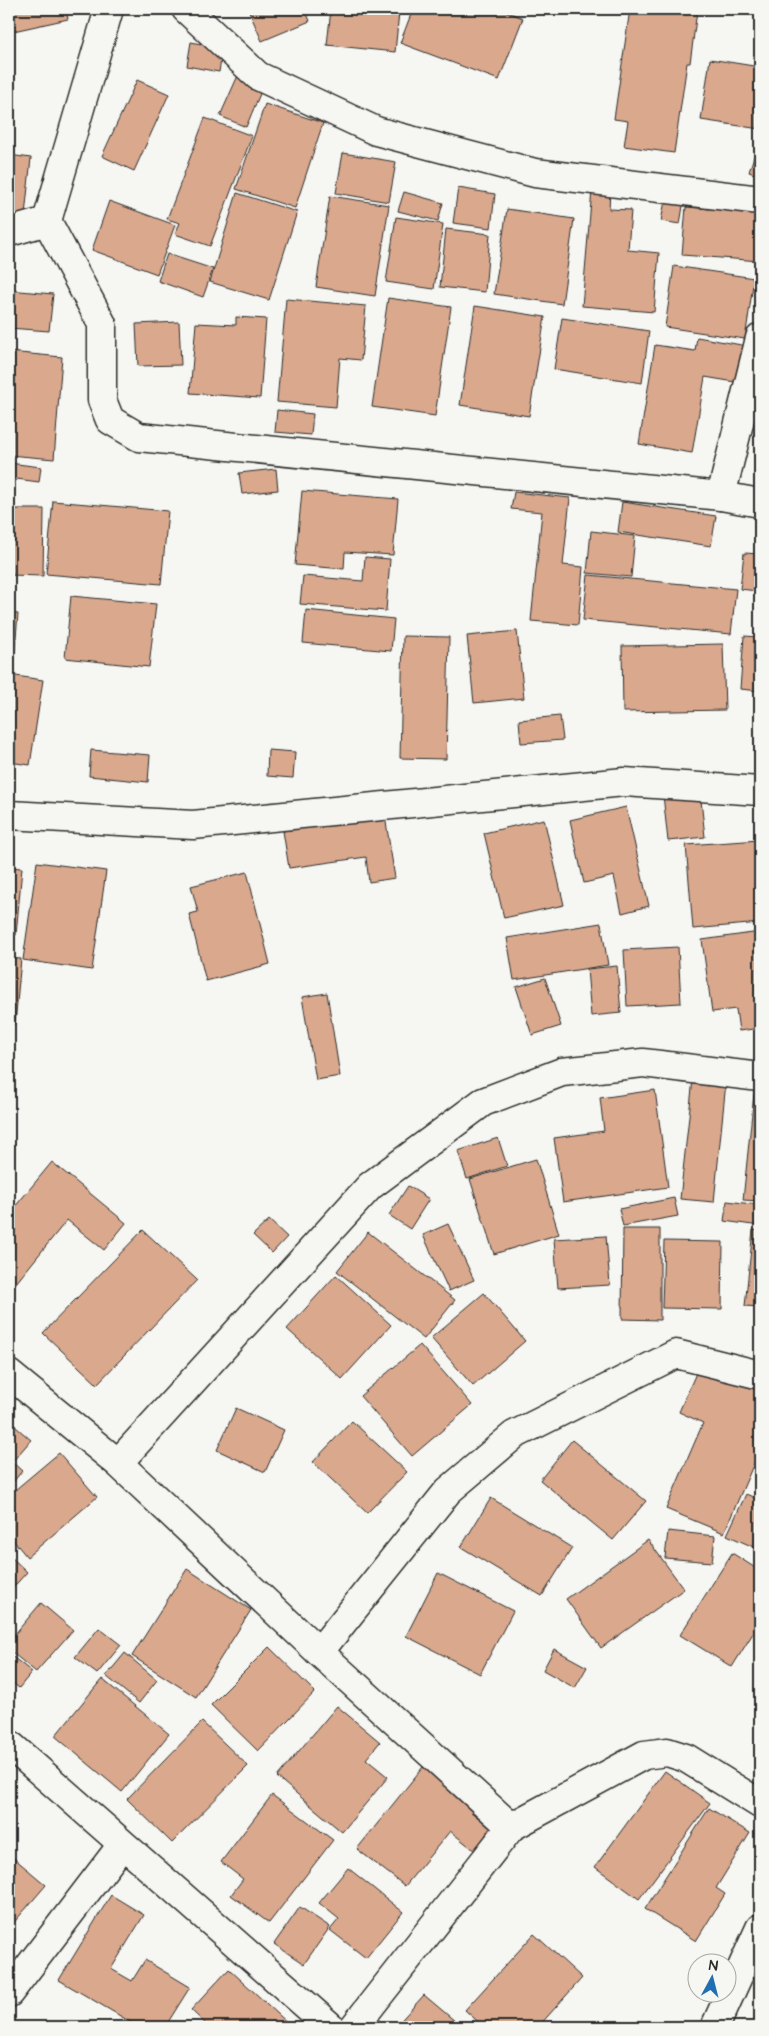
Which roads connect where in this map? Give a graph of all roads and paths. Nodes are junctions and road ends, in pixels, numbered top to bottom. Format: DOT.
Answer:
graph roads {
  1 [pos="109,9"];
  2 [pos="186,9"];
  3 [pos="760,200"];
  4 [pos="47,221"];
  5 [pos="9,232"];
  6 [pos="760,338"];
  7 [pos="721,496"];
  8 [pos="760,503"];
  9 [pos="760,791"];
  10 [pos="9,815"];
  11 [pos="760,1077"];
  12 [pos="9,1374"];
  13 [pos="760,1375"];
  14 [pos="118,1463"];
  15 [pos="318,1652"];
  16 [pos="9,1744"];
  17 [pos="760,1804"];
  18 [pos="511,1827"];
  19 [pos="122,1845"];
  20 [pos="760,1928"];
  21 [pos="9,1993"];
  22 [pos="330,2027"];
  23 [pos="354,2027"];
  24 [pos="715,2027"];
  1 -- 4 [label="street"];
  2 -- 3 [label="street"];
  4 -- 5 [label="street"];
  4 -- 7 [label="street"];
  6 -- 7 [label="street"];
  7 -- 8 [label="street"];
  9 -- 10 [label="street"];
  11 -- 14 [label="street"];
  12 -- 14 [label="street"];
  13 -- 15 [label="street"];
  14 -- 15 [label="street"];
  15 -- 18 [label="street"];
  16 -- 19 [label="street"];
  17 -- 18 [label="street"];
  18 -- 23 [label="street"];
  19 -- 21 [label="street"];
  19 -- 22 [label="street"];
  20 -- 24 [label="street"];
}
